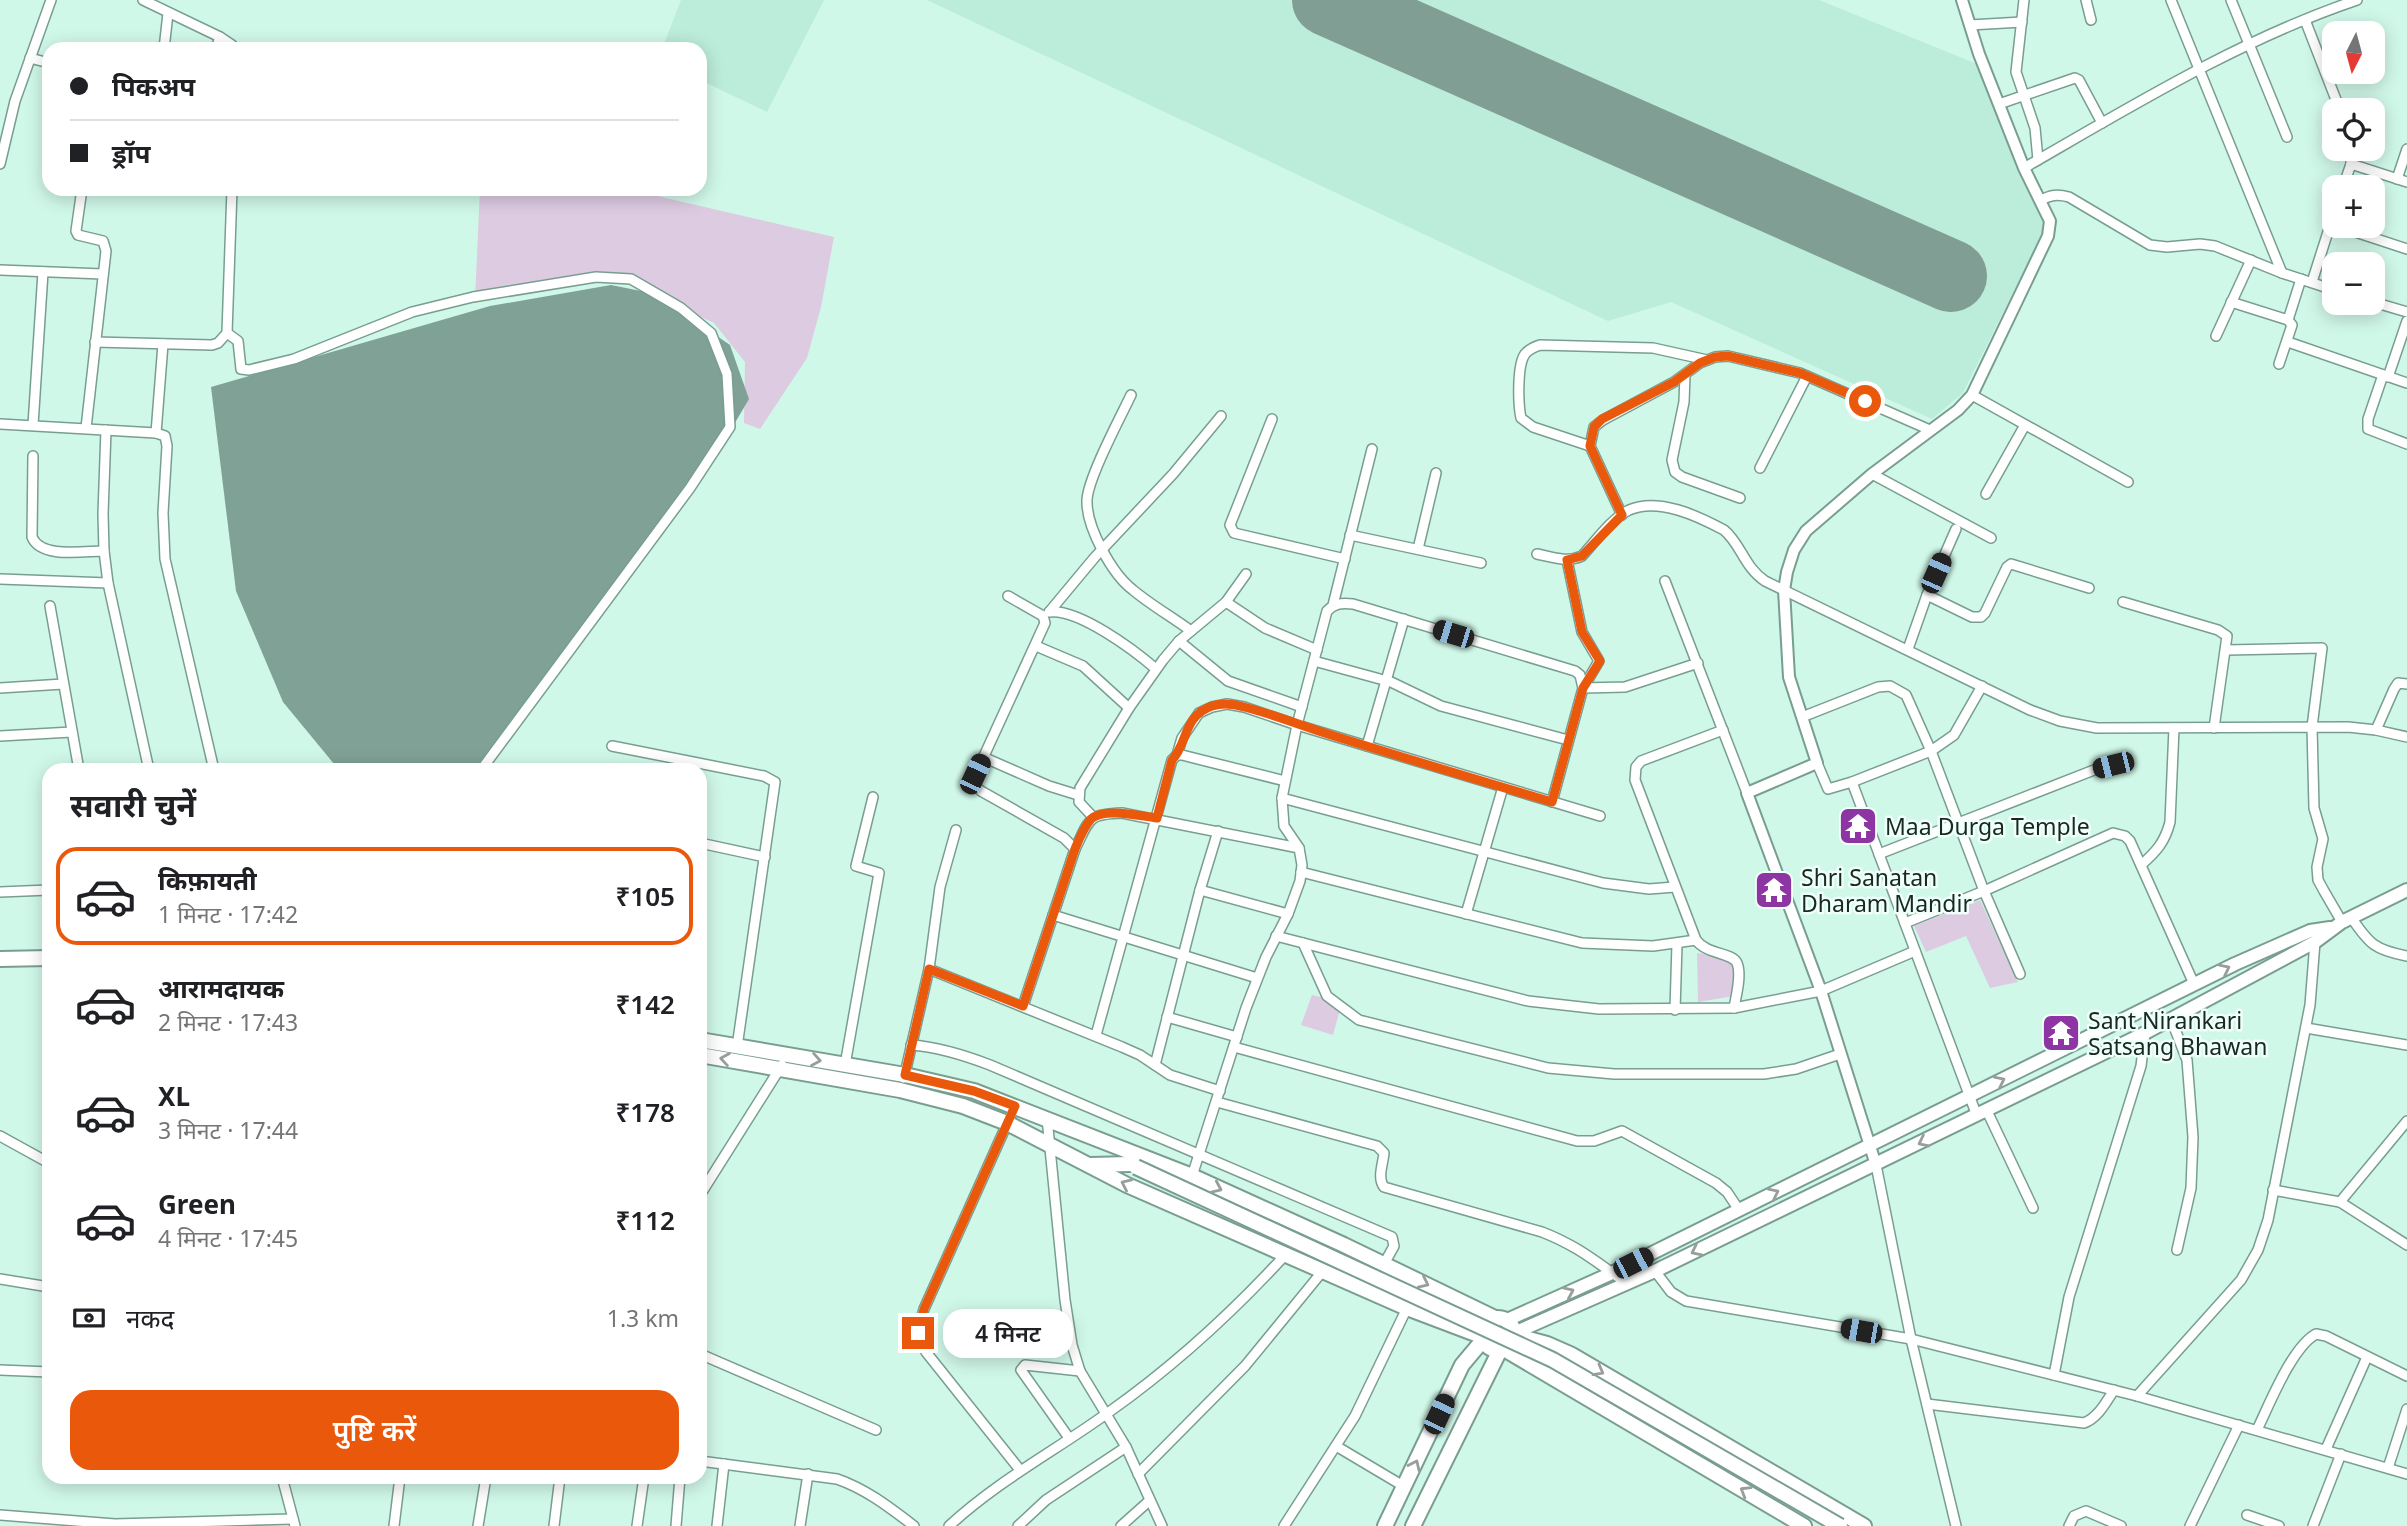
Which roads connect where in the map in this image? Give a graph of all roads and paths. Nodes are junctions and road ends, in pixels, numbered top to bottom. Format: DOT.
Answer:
graph roads {
  1 [pos="51,0"];
  2 [pos="143,0"];
  3 [pos="1962,0"];
  4 [pos="2024,0"];
  5 [pos="2086,0"];
  6 [pos="2171,0"];
  7 [pos="2231,0"];
  8 [pos="2357,0"];
  9 [pos="168,13"];
  10 [pos="2091,20"];
  11 [pos="2305,20"];
  12 [pos="2022,22"];
  13 [pos="1970,25"];
  14 [pos="220,37"];
  15 [pos="165,42"];
  16 [pos="218,42"];
  17 [pos="228,42"];
  18 [pos="2250,46"];
  19 [pos="30,58"];
  20 [pos="42,61"];
  21 [pos="2199,69"];
  22 [pos="2022,94"];
  23 [pos="2335,98"];
  24 [pos="1998,104"];
  25 [pos="2102,123"];
  26 [pos="2287,138"];
  27 [pos="2407,149"];
  28 [pos="2038,160"];
  29 [pos="0,164"];
  30 [pos="2351,164"];
  31 [pos="2024,168"];
  32 [pos="2347,175"];
  33 [pos="2402,181"];
  34 [pos="81,196"];
  35 [pos="232,196"];
  36 [pos="2041,200"];
  37 [pos="2329,238"];
  38 [pos="2374,238"];
  39 [pos="2407,249"];
  40 [pos="2251,260"];
  41 [pos="0,270"];
  42 [pos="43,272"];
  43 [pos="2282,273"];
  44 [pos="103,274"];
  45 [pos="2301,279"];
  46 [pos="2312,282"];
  47 [pos="2322,285"];
  48 [pos="2231,302"];
  49 [pos="2385,306"];
  50 [pos="2407,312"];
  51 [pos="2288,320"];
  52 [pos="2407,321"];
  53 [pos="226,333"];
  54 [pos="2216,336"];
  55 [pos="95,342"];
  56 [pos="2288,342"];
  57 [pos="163,344"];
  58 [pos="1707,360"];
  59 [pos="2279,363"];
  60 [pos="1685,375"];
  61 [pos="1807,376"];
  62 [pos="2385,376"];
  63 [pos="2407,383"];
  64 [pos="1130,395"];
  65 [pos="1972,395"];
  66 [pos="1221,416"];
  67 [pos="1272,419"];
  68 [pos="0,424"];
  69 [pos="33,425"];
  70 [pos="2025,425"];
  71 [pos="86,428"];
  72 [pos="106,430"];
  73 [pos="1930,430"];
  74 [pos="156,433"];
  75 [pos="2407,444"];
  76 [pos="1590,446"];
  77 [pos="1372,449"];
  78 [pos="33,456"];
  79 [pos="1760,468"];
  80 [pos="1436,472"];
  81 [pos="1872,474"];
  82 [pos="2128,482"];
  83 [pos="1986,494"];
  84 [pos="1740,498"];
  85 [pos="1622,515"];
  86 [pos="1956,529"];
  87 [pos="1350,535"];
  88 [pos="1991,538"];
  89 [pos="1103,549"];
  90 [pos="1418,549"];
  91 [pos="104,551"];
  92 [pos="1537,554"];
  93 [pos="1345,559"];
  94 [pos="1567,560"];
  95 [pos="1481,562"];
  96 [pos="1246,575"];
  97 [pos="0,579"];
  98 [pos="1665,581"];
  99 [pos="108,583"];
  100 [pos="2088,588"];
  101 [pos="1784,590"];
  102 [pos="1927,595"];
  103 [pos="1008,597"];
  104 [pos="1226,601"];
  105 [pos="2123,602"];
  106 [pos="1333,605"];
  107 [pos="50,606"];
  108 [pos="1047,613"];
  109 [pos="1404,619"];
  110 [pos="1191,631"];
  111 [pos="1179,641"];
  112 [pos="1036,646"];
  113 [pos="1908,649"];
  114 [pos="1317,650"];
  115 [pos="2227,650"];
  116 [pos="1314,661"];
  117 [pos="1698,663"];
  118 [pos="1156,669"];
  119 [pos="1386,680"];
  120 [pos="64,684"];
  121 [pos="2407,684"];
  122 [pos="1982,687"];
  123 [pos="0,688"];
  124 [pos="1583,688"];
  125 [pos="1302,707"];
  126 [pos="1129,708"];
  127 [pos="1802,717"];
  128 [pos="1297,725"];
  129 [pos="2214,727"];
  130 [pos="2312,727"];
  131 [pos="2174,728"];
  132 [pos="1723,730"];
  133 [pos="2376,730"];
  134 [pos="72,732"];
  135 [pos="0,736"];
  136 [pos="2407,737"];
  137 [pos="1569,740"];
  138 [pos="612,746"];
  139 [pos="1367,746"];
  140 [pos="1931,751"];
  141 [pos="1177,755"];
  142 [pos="983,757"];
  143 [pos="78,763"];
  144 [pos="147,763"];
  145 [pos="212,763"];
  146 [pos="486,763"];
  147 [pos="696,763"];
  148 [pos="1817,763"];
  149 [pos="707,765"];
  150 [pos="2113,765"];
  151 [pos="1285,781"];
  152 [pos="1852,782"];
  153 [pos="1503,787"];
  154 [pos="1746,793"];
  155 [pos="1078,795"];
  156 [pos="873,797"];
  157 [pos="1282,798"];
  158 [pos="1552,802"];
  159 [pos="1600,816"];
  160 [pos="1093,817"];
  161 [pos="1157,818"];
  162 [pos="1958,824"];
  163 [pos="956,830"];
  164 [pos="1218,831"];
  165 [pos="707,845"];
  166 [pos="1299,848"];
  167 [pos="1075,849"];
  168 [pos="1485,851"];
  169 [pos="1879,854"];
  170 [pos="765,857"];
  171 [pos="2141,864"];
  172 [pos="1301,872"];
  173 [pos="1675,887"];
  174 [pos="42,890"];
  175 [pos="1200,890"];
  176 [pos="2407,890"];
  177 [pos="1984,891"];
  178 [pos="0,892"];
  179 [pos="1288,914"];
  180 [pos="1466,914"];
  181 [pos="1053,915"];
  182 [pos="1905,923"];
  183 [pos="2341,923"];
  184 [pos="1276,936"];
  185 [pos="1122,937"];
  186 [pos="1696,940"];
  187 [pos="2315,942"];
  188 [pos="1303,943"];
  189 [pos="1676,944"];
  190 [pos="1915,951"];
  191 [pos="1183,956"];
  192 [pos="2407,956"];
  193 [pos="42,958"];
  194 [pos="0,959"];
  195 [pos="929,969"];
  196 [pos="2020,974"];
  197 [pos="1257,978"];
  198 [pos="2194,984"];
  199 [pos="1821,991"];
  200 [pos="1023,1006"];
  201 [pos="1734,1008"];
  202 [pos="1675,1010"];
  203 [pos="1167,1017"];
  204 [pos="2171,1019"];
  205 [pos="2306,1028"];
  206 [pos="2144,1033"];
  207 [pos="1096,1035"];
  208 [pos="1237,1037"];
  209 [pos="707,1041"];
  210 [pos="911,1045"];
  211 [pos="2407,1045"];
  212 [pos="737,1047"];
  213 [pos="1234,1047"];
  214 [pos="1840,1054"];
  215 [pos="789,1055"];
  216 [pos="707,1056"];
  217 [pos="845,1065"];
  218 [pos="1155,1065"];
  219 [pos="781,1068"];
  220 [pos="905,1075"];
  221 [pos="900,1090"];
  222 [pos="1220,1091"];
  223 [pos="1968,1096"];
  224 [pos="1217,1102"];
  225 [pos="1015,1106"];
  226 [pos="1982,1113"];
  227 [pos="1047,1118"];
  228 [pos="2407,1121"];
  229 [pos="1007,1123"];
  230 [pos="0,1136"];
  231 [pos="1096,1138"];
  232 [pos="1049,1145"];
  233 [pos="1870,1145"];
  234 [pos="1200,1154"];
  235 [pos="42,1159"];
  236 [pos="1088,1165"];
  237 [pos="1876,1165"];
  238 [pos="1133,1166"];
  239 [pos="1192,1176"];
  240 [pos="707,1184"];
  241 [pos="2273,1190"];
  242 [pos="2340,1202"];
  243 [pos="2033,1208"];
  244 [pos="1739,1210"];
  245 [pos="1309,1229"];
  246 [pos="2407,1245"];
  247 [pos="2177,1250"];
  248 [pos="1286,1254"];
  249 [pos="1384,1264"];
  250 [pos="1655,1271"];
  251 [pos="1322,1272"];
  252 [pos="1612,1273"];
  253 [pos="0,1279"];
  254 [pos="1628,1284"];
  255 [pos="42,1286"];
  256 [pos="1407,1308"];
  257 [pos="1507,1327"];
  258 [pos="1482,1338"];
  259 [pos="1911,1339"];
  260 [pos="1502,1349"];
  261 [pos="707,1357"];
  262 [pos="2367,1357"];
  263 [pos="0,1370"];
  264 [pos="42,1371"];
  265 [pos="1080,1371"];
  266 [pos="2054,1375"];
  267 [pos="2407,1376"];
  268 [pos="2114,1390"];
  269 [pos="2137,1396"];
  270 [pos="1927,1404"];
  271 [pos="2407,1409"];
  272 [pos="1108,1414"];
  273 [pos="2239,1424"];
  274 [pos="876,1430"];
  275 [pos="2257,1430"];
  276 [pos="1069,1438"];
  277 [pos="1336,1446"];
  278 [pos="1126,1447"];
  279 [pos="2326,1449"];
  280 [pos="2341,1454"];
  281 [pos="707,1462"];
  282 [pos="724,1464"];
  283 [pos="2388,1468"];
  284 [pos="1020,1469"];
  285 [pos="808,1474"];
  286 [pos="1139,1474"];
  287 [pos="2407,1474"];
  288 [pos="284,1484"];
  289 [pos="399,1484"];
  290 [pos="485,1484"];
  291 [pos="559,1484"];
  292 [pos="643,1484"];
  293 [pos="679,1484"];
  294 [pos="1405,1487"];
  295 [pos="1812,1496"];
  296 [pos="1149,1501"];
  297 [pos="0,1515"];
  298 [pos="2247,1515"];
  299 [pos="16,1521"];
  300 [pos="294,1523"];
  301 [pos="1417,1524"];
  302 [pos="1801,1524"];
  303 [pos="394,1526"];
  304 [pos="478,1526"];
  305 [pos="554,1526"];
  306 [pos="637,1526"];
  307 [pos="676,1526"];
  308 [pos="717,1526"];
  309 [pos="800,1526"];
  310 [pos="914,1526"];
  311 [pos="949,1526"];
  312 [pos="1018,1526"];
  313 [pos="1121,1526"];
  314 [pos="1162,1526"];
  315 [pos="1284,1526"];
  316 [pos="1385,1526"];
  317 [pos="1839,1526"];
  318 [pos="1864,1526"];
  319 [pos="1956,1526"];
  320 [pos="2069,1526"];
  321 [pos="2121,1526"];
  322 [pos="2190,1526"];
  323 [pos="2279,1526"];
  324 [pos="2313,1526"];
  1 -- 19 [label="street"];
  2 -- 9 [label="street"];
  3 -- 13 [label="street"];
  4 -- 12 [label="street"];
  5 -- 10 [label="street"];
  6 -- 21 [label="street"];
  7 -- 18 [label="street"];
  8 -- 11 [label="street"];
  9 -- 14 [label="street"];
  9 -- 15 [label="street"];
  11 -- 18 [label="street"];
  11 -- 23 [label="street"];
  12 -- 13 [label="street"];
  12 -- 22 [label="street"];
  13 -- 24 [label="street"];
  14 -- 16 [label="street"];
  14 -- 17 [label="street"];
  18 -- 21 [label="street"];
  18 -- 26 [label="street"];
  19 -- 20 [label="street"];
  19 -- 29 [label="street"];
  21 -- 25 [label="street"];
  21 -- 43 [label="street"];
  22 -- 24 [label="street"];
  22 -- 25 [label="street"];
  22 -- 28 [label="street"];
  24 -- 31 [label="street"];
  25 -- 28 [label="street"];
  27 -- 33 [label="street"];
  28 -- 31 [label="street"];
  30 -- 32 [label="street"];
  30 -- 33 [label="street"];
  31 -- 36 [label="street"];
  34 -- 44 [label="street"];
  35 -- 53 [label="street"];
  36 -- 40 [label="street"];
  36 -- 65 [label="street"];
  37 -- 46 [label="street"];
  38 -- 39 [label="street"];
  40 -- 43 [label="street"];
  40 -- 48 [label="street"];
  41 -- 42 [label="street"];
  42 -- 44 [label="street"];
  42 -- 69 [label="street"];
  43 -- 45 [label="street"];
  44 -- 55 [label="street"];
  45 -- 46 [label="street"];
  45 -- 51 [label="street"];
  46 -- 47 [label="street"];
  48 -- 51 [label="street"];
  48 -- 54 [label="street"];
  49 -- 50 [label="street"];
  51 -- 56 [label="street"];
  52 -- 62 [label="street"];
  53 -- 57 [label="street"];
  53 -- 146 [label="street"];
  55 -- 57 [label="street"];
  55 -- 71 [label="street"];
  56 -- 59 [label="street"];
  56 -- 62 [label="street"];
  57 -- 74 [label="street"];
  58 -- 60 [label="street"];
  58 -- 61 [label="street"];
  58 -- 76 [label="street"];
  60 -- 76 [label="street"];
  60 -- 84 [label="street"];
  61 -- 73 [label="street"];
  61 -- 79 [label="street"];
  62 -- 63 [label="street"];
  62 -- 75 [label="street"];
  64 -- 89 [label="street"];
  65 -- 70 [label="street"];
  65 -- 73 [label="street"];
  66 -- 89 [label="street"];
  67 -- 93 [label="street"];
  68 -- 69 [label="street"];
  69 -- 71 [label="street"];
  70 -- 82 [label="street"];
  70 -- 83 [label="street"];
  71 -- 72 [label="street"];
  72 -- 74 [label="street"];
  72 -- 91 [label="street"];
  73 -- 81 [label="street"];
  74 -- 145 [label="street"];
  76 -- 85 [label="street"];
  77 -- 87 [label="street"];
  78 -- 91 [label="street"];
  80 -- 90 [label="street"];
  81 -- 88 [label="street"];
  81 -- 101 [label="street"];
  85 -- 94 [label="street"];
  85 -- 101 [label="street"];
  86 -- 102 [label="street"];
  87 -- 90 [label="street"];
  87 -- 93 [label="street"];
  89 -- 108 [label="street"];
  89 -- 110 [label="street"];
  90 -- 95 [label="street"];
  91 -- 99 [label="street"];
  92 -- 94 [label="street"];
  93 -- 106 [label="street"];
  94 -- 124 [label="street"];
  96 -- 104 [label="street"];
  97 -- 99 [label="street"];
  98 -- 117 [label="street"];
  99 -- 144 [label="street"];
  100 -- 102 [label="street"];
  101 -- 113 [label="street"];
  101 -- 127 [label="street"];
  102 -- 113 [label="street"];
  103 -- 108 [label="street"];
  104 -- 110 [label="street"];
  104 -- 114 [label="street"];
  105 -- 115 [label="street"];
  106 -- 109 [label="street"];
  106 -- 114 [label="street"];
  107 -- 120 [label="street"];
  108 -- 112 [label="street"];
  108 -- 118 [label="street"];
  109 -- 119 [label="street"];
  109 -- 124 [label="street"];
  110 -- 111 [label="street"];
  111 -- 118 [label="street"];
  111 -- 125 [label="street"];
  112 -- 126 [label="street"];
  112 -- 142 [label="street"];
  113 -- 122 [label="street"];
  114 -- 116 [label="street"];
  115 -- 129 [label="street"];
  115 -- 130 [label="street"];
  116 -- 119 [label="street"];
  116 -- 125 [label="street"];
  117 -- 124 [label="street"];
  117 -- 132 [label="street"];
  118 -- 126 [label="street"];
  119 -- 137 [label="street"];
  119 -- 139 [label="street"];
  120 -- 123 [label="street"];
  120 -- 134 [label="street"];
  121 -- 133 [label="street"];
  122 -- 131 [label="street"];
  122 -- 140 [label="street"];
  124 -- 137 [label="street"];
  125 -- 128 [label="street"];
  126 -- 155 [label="street"];
  127 -- 140 [label="street"];
  127 -- 148 [label="street"];
  128 -- 139 [label="street"];
  128 -- 141 [label="street"];
  128 -- 151 [label="street"];
  129 -- 130 [label="street"];
  129 -- 131 [label="street"];
  130 -- 133 [label="street"];
  130 -- 183 [label="street"];
  131 -- 171 [label="street"];
  132 -- 154 [label="street"];
  132 -- 173 [label="street"];
  133 -- 136 [label="street"];
  134 -- 135 [label="street"];
  134 -- 143 [label="street"];
  137 -- 158 [label="street"];
  138 -- 147 [label="street"];
  139 -- 153 [label="street"];
  140 -- 152 [label="street"];
  140 -- 162 [label="street"];
  141 -- 151 [label="street"];
  141 -- 161 [label="street"];
  142 -- 155 [label="street"];
  142 -- 167 [label="street"];
  148 -- 152 [label="street"];
  148 -- 154 [label="street"];
  149 -- 170 [label="street"];
  150 -- 162 [label="street"];
  151 -- 157 [label="street"];
  152 -- 169 [label="street"];
  153 -- 158 [label="street"];
  153 -- 168 [label="street"];
  154 -- 199 [label="street"];
  155 -- 160 [label="street"];
  156 -- 217 [label="street"];
  157 -- 166 [label="street"];
  157 -- 168 [label="street"];
  158 -- 159 [label="street"];
  160 -- 161 [label="street"];
  160 -- 167 [label="street"];
  161 -- 164 [label="street"];
  161 -- 185 [label="street"];
  162 -- 169 [label="street"];
  162 -- 177 [label="street"];
  163 -- 195 [label="street"];
  164 -- 166 [label="street"];
  164 -- 175 [label="street"];
  165 -- 170 [label="street"];
  166 -- 172 [label="street"];
  167 -- 181 [label="street"];
  168 -- 173 [label="street"];
  168 -- 180 [label="street"];
  169 -- 182 [label="street"];
  170 -- 212 [label="street"];
  171 -- 177 [label="street"];
  171 -- 198 [label="street"];
  172 -- 179 [label="street"];
  172 -- 180 [label="street"];
  173 -- 186 [label="street"];
  174 -- 178 [label="street"];
  175 -- 179 [label="street"];
  175 -- 191 [label="street"];
  176 -- 183 [label="main road"];
  177 -- 182 [label="street"];
  177 -- 196 [label="street"];
  179 -- 184 [label="street"];
  180 -- 189 [label="street"];
  181 -- 185 [label="street"];
  181 -- 200 [label="street"];
  182 -- 190 [label="street"];
  183 -- 187 [label="main road"];
  183 -- 192 [label="street"];
  198 -- 183 [label="main road, one-way"];
  184 -- 188 [label="street"];
  184 -- 197 [label="street"];
  185 -- 191 [label="street"];
  185 -- 207 [label="street"];
  186 -- 189 [label="street"];
  186 -- 201 [label="street"];
  187 -- 204 [label="main road"];
  187 -- 205 [label="street"];
  188 -- 202 [label="street"];
  188 -- 214 [label="street"];
  189 -- 202 [label="street"];
  190 -- 199 [label="street"];
  190 -- 223 [label="street"];
  191 -- 197 [label="street"];
  191 -- 203 [label="street"];
  193 -- 194 [label="main road"];
  195 -- 200 [label="street"];
  195 -- 210 [label="street"];
  197 -- 208 [label="street"];
  223 -- 198 [label="main road, one-way"];
  199 -- 201 [label="street"];
  199 -- 214 [label="street"];
  200 -- 207 [label="street"];
  201 -- 202 [label="street"];
  203 -- 208 [label="street"];
  203 -- 218 [label="street"];
  204 -- 206 [label="main road"];
  204 -- 247 [label="street"];
  205 -- 211 [label="street"];
  205 -- 241 [label="street"];
  206 -- 226 [label="main road"];
  206 -- 266 [label="street"];
  207 -- 218 [label="street"];
  208 -- 213 [label="street"];
  209 -- 212 [label="main road"];
  210 -- 220 [label="street"];
  210 -- 234 [label="street"];
  212 -- 215 [label="main road"];
  213 -- 222 [label="street"];
  213 -- 244 [label="street"];
  214 -- 233 [label="street"];
  215 -- 217 [label="main road, one-way"];
  215 -- 219 [label="street"];
  219 -- 216 [label="main road, one-way"];
  217 -- 220 [label="main road"];
  218 -- 222 [label="street"];
  219 -- 221 [label="main road"];
  219 -- 240 [label="street"];
  220 -- 221 [label="street"];
  220 -- 225 [label="main road"];
  221 -- 229 [label="main road"];
  222 -- 224 [label="street"];
  223 -- 226 [label="street"];
  223 -- 233 [label="main road"];
  224 -- 234 [label="street"];
  224 -- 252 [label="street"];
  225 -- 227 [label="main road"];
  225 -- 229 [label="street"];
  226 -- 237 [label="main road, one-way"];
  226 -- 243 [label="street"];
  227 -- 231 [label="main road"];
  227 -- 232 [label="street"];
  228 -- 242 [label="street"];
  229 -- 232 [label="main road"];
  229 -- 284 [label="street"];
  230 -- 235 [label="street"];
  231 -- 238 [label="main road"];
  231 -- 239 [label="main road"];
  232 -- 236 [label="main road"];
  232 -- 265 [label="street"];
  233 -- 237 [label="street"];
  244 -- 233 [label="main road, one-way"];
  234 -- 239 [label="street"];
  234 -- 249 [label="street"];
  236 -- 238 [label="main road"];
  248 -- 236 [label="main road, one-way"];
  237 -- 250 [label="main road, one-way"];
  237 -- 259 [label="street"];
  238 -- 317 [label="main road, bridge"];
  239 -- 245 [label="main road, one-way"];
  241 -- 242 [label="street"];
  241 -- 269 [label="street"];
  242 -- 246 [label="street"];
  244 -- 252 [label="main road"];
  245 -- 248 [label="street"];
  245 -- 249 [label="main road"];
  248 -- 251 [label="main road"];
  248 -- 272 [label="street"];
  249 -- 257 [label="main road, one-way"];
  250 -- 254 [label="main road"];
  250 -- 259 [label="street"];
  251 -- 256 [label="main road"];
  251 -- 286 [label="street"];
  252 -- 254 [label="street"];
  257 -- 252 [label="main road, one-way"];
  253 -- 255 [label="street"];
  254 -- 257 [label="main road"];
  256 -- 258 [label="main road"];
  256 -- 277 [label="street"];
  257 -- 258 [label="main road"];
  257 -- 260 [label="main road"];
  257 -- 295 [label="main road, one-way"];
  258 -- 260 [label="main road"];
  294 -- 258 [label="main road, one-way"];
  259 -- 266 [label="street"];
  259 -- 270 [label="street"];
  260 -- 301 [label="main road"];
  302 -- 260 [label="main road, one-way"];
  261 -- 274 [label="street"];
  262 -- 267 [label="street"];
  262 -- 275 [label="street"];
  262 -- 279 [label="street"];
  263 -- 264 [label="street"];
  265 -- 272 [label="street"];
  265 -- 276 [label="street"];
  266 -- 268 [label="street"];
  268 -- 269 [label="street"];
  268 -- 270 [label="street"];
  269 -- 273 [label="street"];
  270 -- 319 [label="street"];
  271 -- 283 [label="street"];
  272 -- 276 [label="street"];
  272 -- 278 [label="street"];
  273 -- 275 [label="street"];
  273 -- 322 [label="street"];
  275 -- 279 [label="street"];
  276 -- 284 [label="street"];
  277 -- 294 [label="street"];
  277 -- 315 [label="street"];
  278 -- 286 [label="street"];
  278 -- 312 [label="street"];
  279 -- 280 [label="street"];
  280 -- 283 [label="street"];
  280 -- 324 [label="street"];
  281 -- 282 [label="street"];
  282 -- 285 [label="street"];
  282 -- 308 [label="street"];
  283 -- 287 [label="street"];
  284 -- 311 [label="street"];
  285 -- 309 [label="street"];
  285 -- 310 [label="street"];
  286 -- 296 [label="street"];
  288 -- 300 [label="street"];
  289 -- 303 [label="street"];
  290 -- 304 [label="street"];
  291 -- 305 [label="street"];
  292 -- 306 [label="street"];
  293 -- 307 [label="street"];
  294 -- 316 [label="main road"];
  295 -- 302 [label="main road"];
  295 -- 318 [label="main road"];
  296 -- 313 [label="street"];
  296 -- 314 [label="street"];
  297 -- 299 [label="street"];
  298 -- 323 [label="street"];
  299 -- 300 [label="street"];
  320 -- 321 [label="street"];
}
